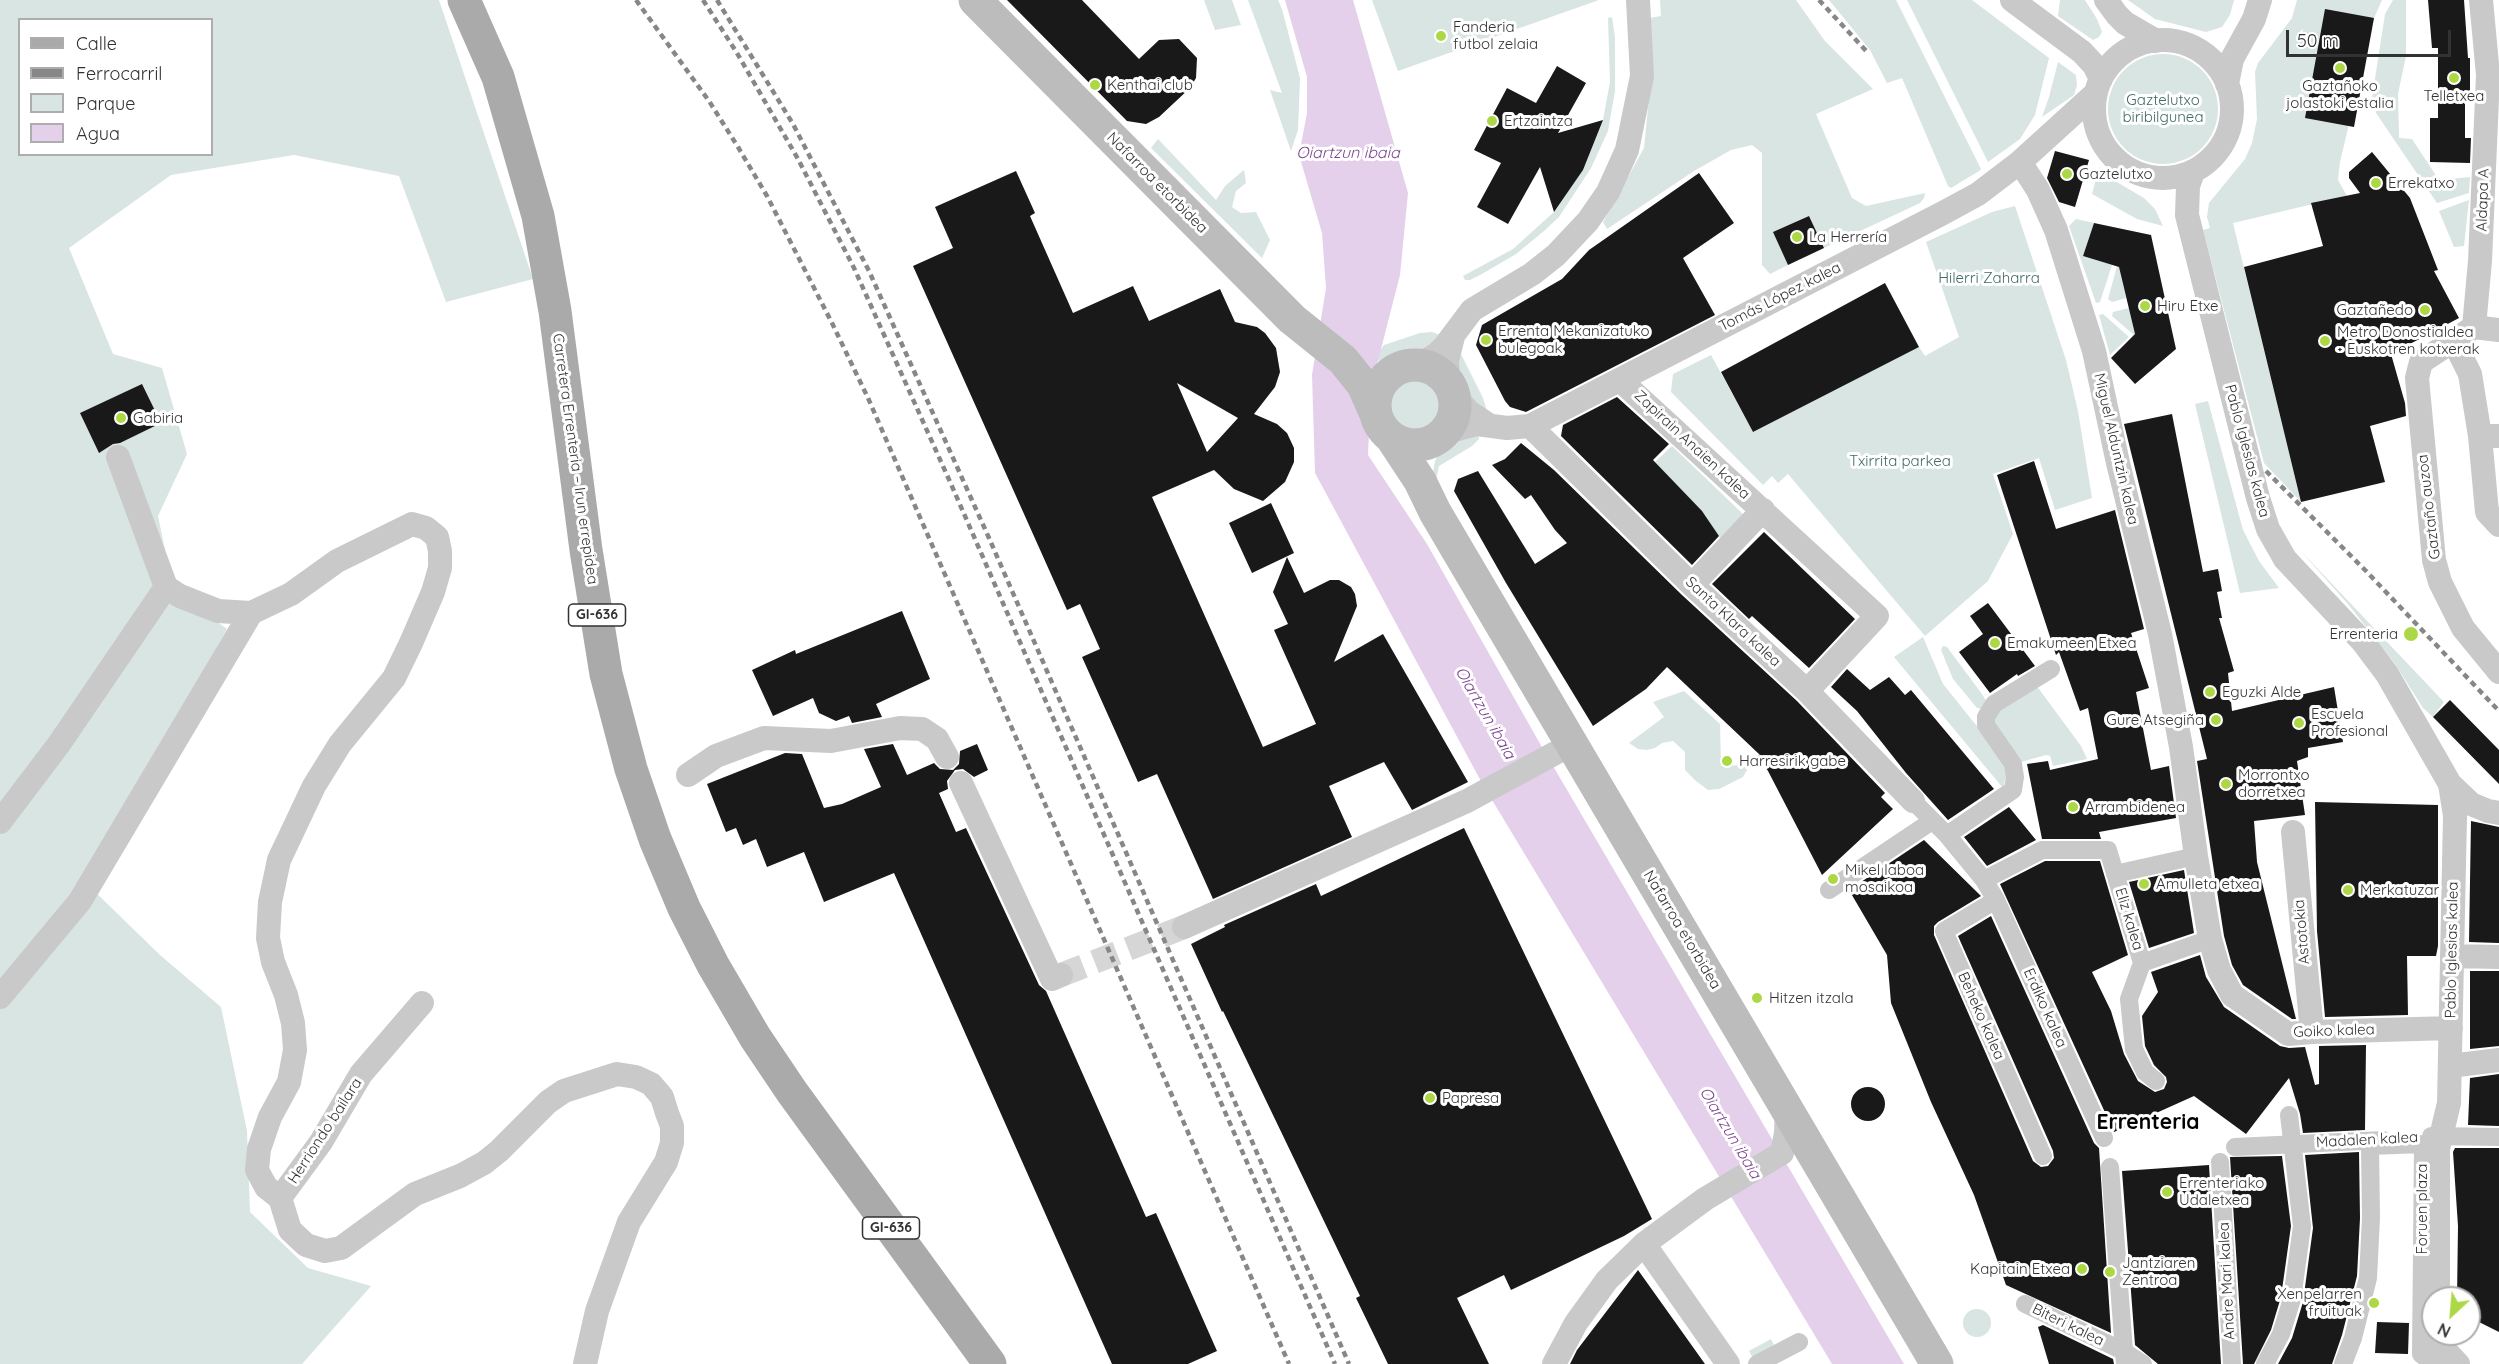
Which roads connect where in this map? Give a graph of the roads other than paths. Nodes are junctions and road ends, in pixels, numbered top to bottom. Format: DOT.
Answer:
graph roads {
  1 [pos="464,0"];
  2 [pos="975,0"];
  3 [pos="1638,0"];
  4 [pos="2012,0"];
  5 [pos="2260,0"];
  6 [pos="2481,0"];
  7 [pos="2111,8"];
  8 [pos="2243,37"];
  9 [pos="2156,41"];
  10 [pos="2199,50"];
  11 [pos="2121,55"];
  12 [pos="2227,84"];
  13 [pos="2099,86"];
  14 [pos="2054,130"];
  15 [pos="2099,134"];
  16 [pos="2020,162"];
  17 [pos="2193,172"];
  18 [pos="2489,329"];
  19 [pos="1452,337"];
  20 [pos="2454,342"];
  21 [pos="1344,360"];
  22 [pos="1407,368"];
  23 [pos="1620,380"];
  24 [pos="1450,388"];
  25 [pos="1489,424"];
  26 [pos="1383,425"];
  27 [pos="1530,426"];
  28 [pos="2489,436"];
  29 [pos="1436,438"];
  30 [pos="118,457"];
  31 [pos="1428,496"];
  32 [pos="1763,510"];
  33 [pos="2499,525"];
  34 [pos="1692,585"];
  35 [pos="166,587"];
  36 [pos="251,613"];
  37 [pos="2051,669"];
  38 [pos="2499,672"];
  39 [pos="1807,691"];
  40 [pos="2181,747"];
  41 [pos="1563,749"];
  42 [pos="947,758"];
  43 [pos="688,775"];
  44 [pos="961,783"];
  45 [pos="2450,784"];
  46 [pos="1913,801"];
  47 [pos="2499,813"];
  48 [pos="1932,821"];
  49 [pos="0,822"];
  50 [pos="2293,832"];
  51 [pos="1947,835"];
  52 [pos="2196,856"];
  53 [pos="2115,874"];
  54 [pos="1984,880"];
  55 [pos="1829,890"];
  56 [pos="1996,900"];
  57 [pos="1184,927"];
  58 [pos="2210,939"];
  59 [pos="2452,956"];
  60 [pos="2499,957"];
  61 [pos="2142,963"];
  62 [pos="1061,975"];
  63 [pos="0,997"];
  64 [pos="422,1003"];
  65 [pos="2451,1028"];
  66 [pos="2312,1032"];
  67 [pos="2499,1060"];
  68 [pos="2450,1066"];
  69 [pos="2156,1081"];
  70 [pos="1786,1108"];
  71 [pos="2289,1115"];
  72 [pos="2440,1136"];
  73 [pos="2499,1137"];
  74 [pos="2104,1138"];
  75 [pos="2294,1143"];
  76 [pos="2235,1147"];
  77 [pos="1782,1153"];
  78 [pos="2043,1156"];
  79 [pos="2220,1162"];
  80 [pos="2110,1167"];
  81 [pos="1823,1171"];
  82 [pos="280,1198"];
  83 [pos="1644,1244"];
  84 [pos="2438,1286"];
  85 [pos="2025,1304"];
  86 [pos="1799,1342"];
  87 [pos="2441,1346"];
  88 [pos="2124,1358"];
  89 [pos="585,1364"];
  90 [pos="990,1364"];
  91 [pos="1554,1364"];
  92 [pos="1728,1364"];
  93 [pos="1757,1364"];
  94 [pos="1937,1364"];
  95 [pos="2143,1364"];
  96 [pos="2232,1364"];
  97 [pos="2265,1364"];
  98 [pos="2343,1364"];
  99 [pos="2433,1364"];
  100 [pos="2458,1364"];
  1 -- 90 [label="main road, Carretera Errenteria – Irun errepidea / GI-636"];
  2 -- 21 [label="main road, Nafarroa etorbidea"];
  3 -- 19 [label="street"];
  4 -- 13 [label="street"];
  5 -- 8 [label="street"];
  6 -- 18 [label="street, Aldapa A"];
  7 -- 9 [label="street"];
  7 -- 11 [label="street"];
  8 -- 10 [label="street"];
  8 -- 12 [label="street"];
  9 -- 10 [label="street"];
  9 -- 11 [label="street"];
  10 -- 12 [label="street"];
  11 -- 13 [label="street"];
  12 -- 17 [label="street"];
  13 -- 14 [label="street, Tomás López kalea"];
  13 -- 15 [label="street"];
  14 -- 15 [label="street"];
  14 -- 16 [label="street, Tomás López kalea"];
  15 -- 17 [label="street"];
  16 -- 23 [label="street, Tomás López kalea"];
  16 -- 40 [label="street, Miguel Alduntzin kalea"];
  17 -- 45 [label="street, Pablo Iglesias kalea"];
  18 -- 20 [label="street, Gaztaño auzoa"];
  19 -- 22 [label="street"];
  19 -- 24 [label="street"];
  20 -- 28 [label="street"];
  20 -- 38 [label="street, Gaztaño auzoa"];
  21 -- 22 [label="main road, Nafarroa etorbidea"];
  21 -- 26 [label="main road, Nafarroa etorbidea"];
  22 -- 24 [label="main road"];
  22 -- 26 [label="main road"];
  23 -- 27 [label="street, Tomás López kalea"];
  23 -- 32 [label="street, Zapirain Anaien kalea"];
  24 -- 25 [label="street, Tomás López kalea"];
  24 -- 29 [label="main road"];
  25 -- 27 [label="street, Tomás López kalea"];
  25 -- 29 [label="street, Tomás López kalea"];
  26 -- 29 [label="main road"];
  26 -- 31 [label="main road, Nafarroa etorbidea"];
  27 -- 34 [label="street, Santa Klara kalea"];
  28 -- 33 [label="street"];
  29 -- 31 [label="main road, Nafarroa etorbidea"];
  30 -- 35 [label="street"];
  31 -- 41 [label="main road, Nafarroa etorbidea"];
  32 -- 34 [label="street, Zapirain Anaien kalea"];
  32 -- 39 [label="street, Zapirain Anaien kalea"];
  34 -- 39 [label="street, Santa Klara kalea"];
  35 -- 36 [label="street"];
  35 -- 49 [label="street"];
  36 -- 63 [label="street"];
  36 -- 82 [label="street"];
  37 -- 51 [label="street"];
  39 -- 46 [label="street, Santa Klara kalea"];
  40 -- 52 [label="street, Goiko kalea"];
  41 -- 57 [label="street"];
  41 -- 70 [label="main road, Nafarroa etorbidea"];
  42 -- 43 [label="street"];
  44 -- 62 [label="street"];
  45 -- 47 [label="street, Pablo Iglesias kalea"];
  45 -- 59 [label="street, Pablo Iglesias kalea"];
  46 -- 48 [label="street, Santa Klara kalea"];
  48 -- 51 [label="street, Santa Klara kalea"];
  48 -- 55 [label="street"];
  50 -- 66 [label="street, Astotokia"];
  51 -- 54 [label="street, Santa Klara kalea"];
  52 -- 53 [label="street"];
  52 -- 58 [label="street, Goiko kalea"];
  53 -- 54 [label="street, Eliz kalea"];
  53 -- 61 [label="street, Eliz kalea"];
  54 -- 56 [label="street, Erdiko kalea"];
  56 -- 74 [label="street, Erdiko kalea"];
  56 -- 78 [label="street, Beheko kalea"];
  58 -- 61 [label="street, Eliz kalea"];
  58 -- 66 [label="street, Goiko kalea"];
  59 -- 60 [label="street"];
  59 -- 65 [label="street, Pablo Iglesias kalea"];
  61 -- 69 [label="street, Eliz kalea"];
  64 -- 82 [label="street, Herriondo bailara"];
  65 -- 66 [label="street, Goiko kalea"];
  65 -- 68 [label="street, Pablo Iglesias kalea"];
  67 -- 68 [label="street"];
  68 -- 72 [label="street, Foruen plaza"];
  70 -- 77 [label="street"];
  70 -- 81 [label="main road, Nafarroa etorbidea"];
  71 -- 75 [label="street"];
  72 -- 73 [label="street, Madalen kalea"];
  72 -- 75 [label="street, Madalen kalea"];
  72 -- 84 [label="street, Foruen plaza"];
  75 -- 76 [label="street, Madalen kalea"];
  75 -- 97 [label="street"];
  77 -- 81 [label="street"];
  77 -- 83 [label="street"];
  79 -- 96 [label="street, Andre Mari kalea"];
  80 -- 88 [label="street"];
  81 -- 94 [label="main road, Nafarroa etorbidea"];
  82 -- 89 [label="street, Herriondo bailara"];
  83 -- 91 [label="street"];
  83 -- 92 [label="street"];
  85 -- 88 [label="street, Biteri kalea"];
  86 -- 93 [label="street"];
  87 -- 100 [label="street"];
  88 -- 95 [label="street, Biteri kalea"];
  98 -- 99 [label="street, Foruen plaza"];
}
